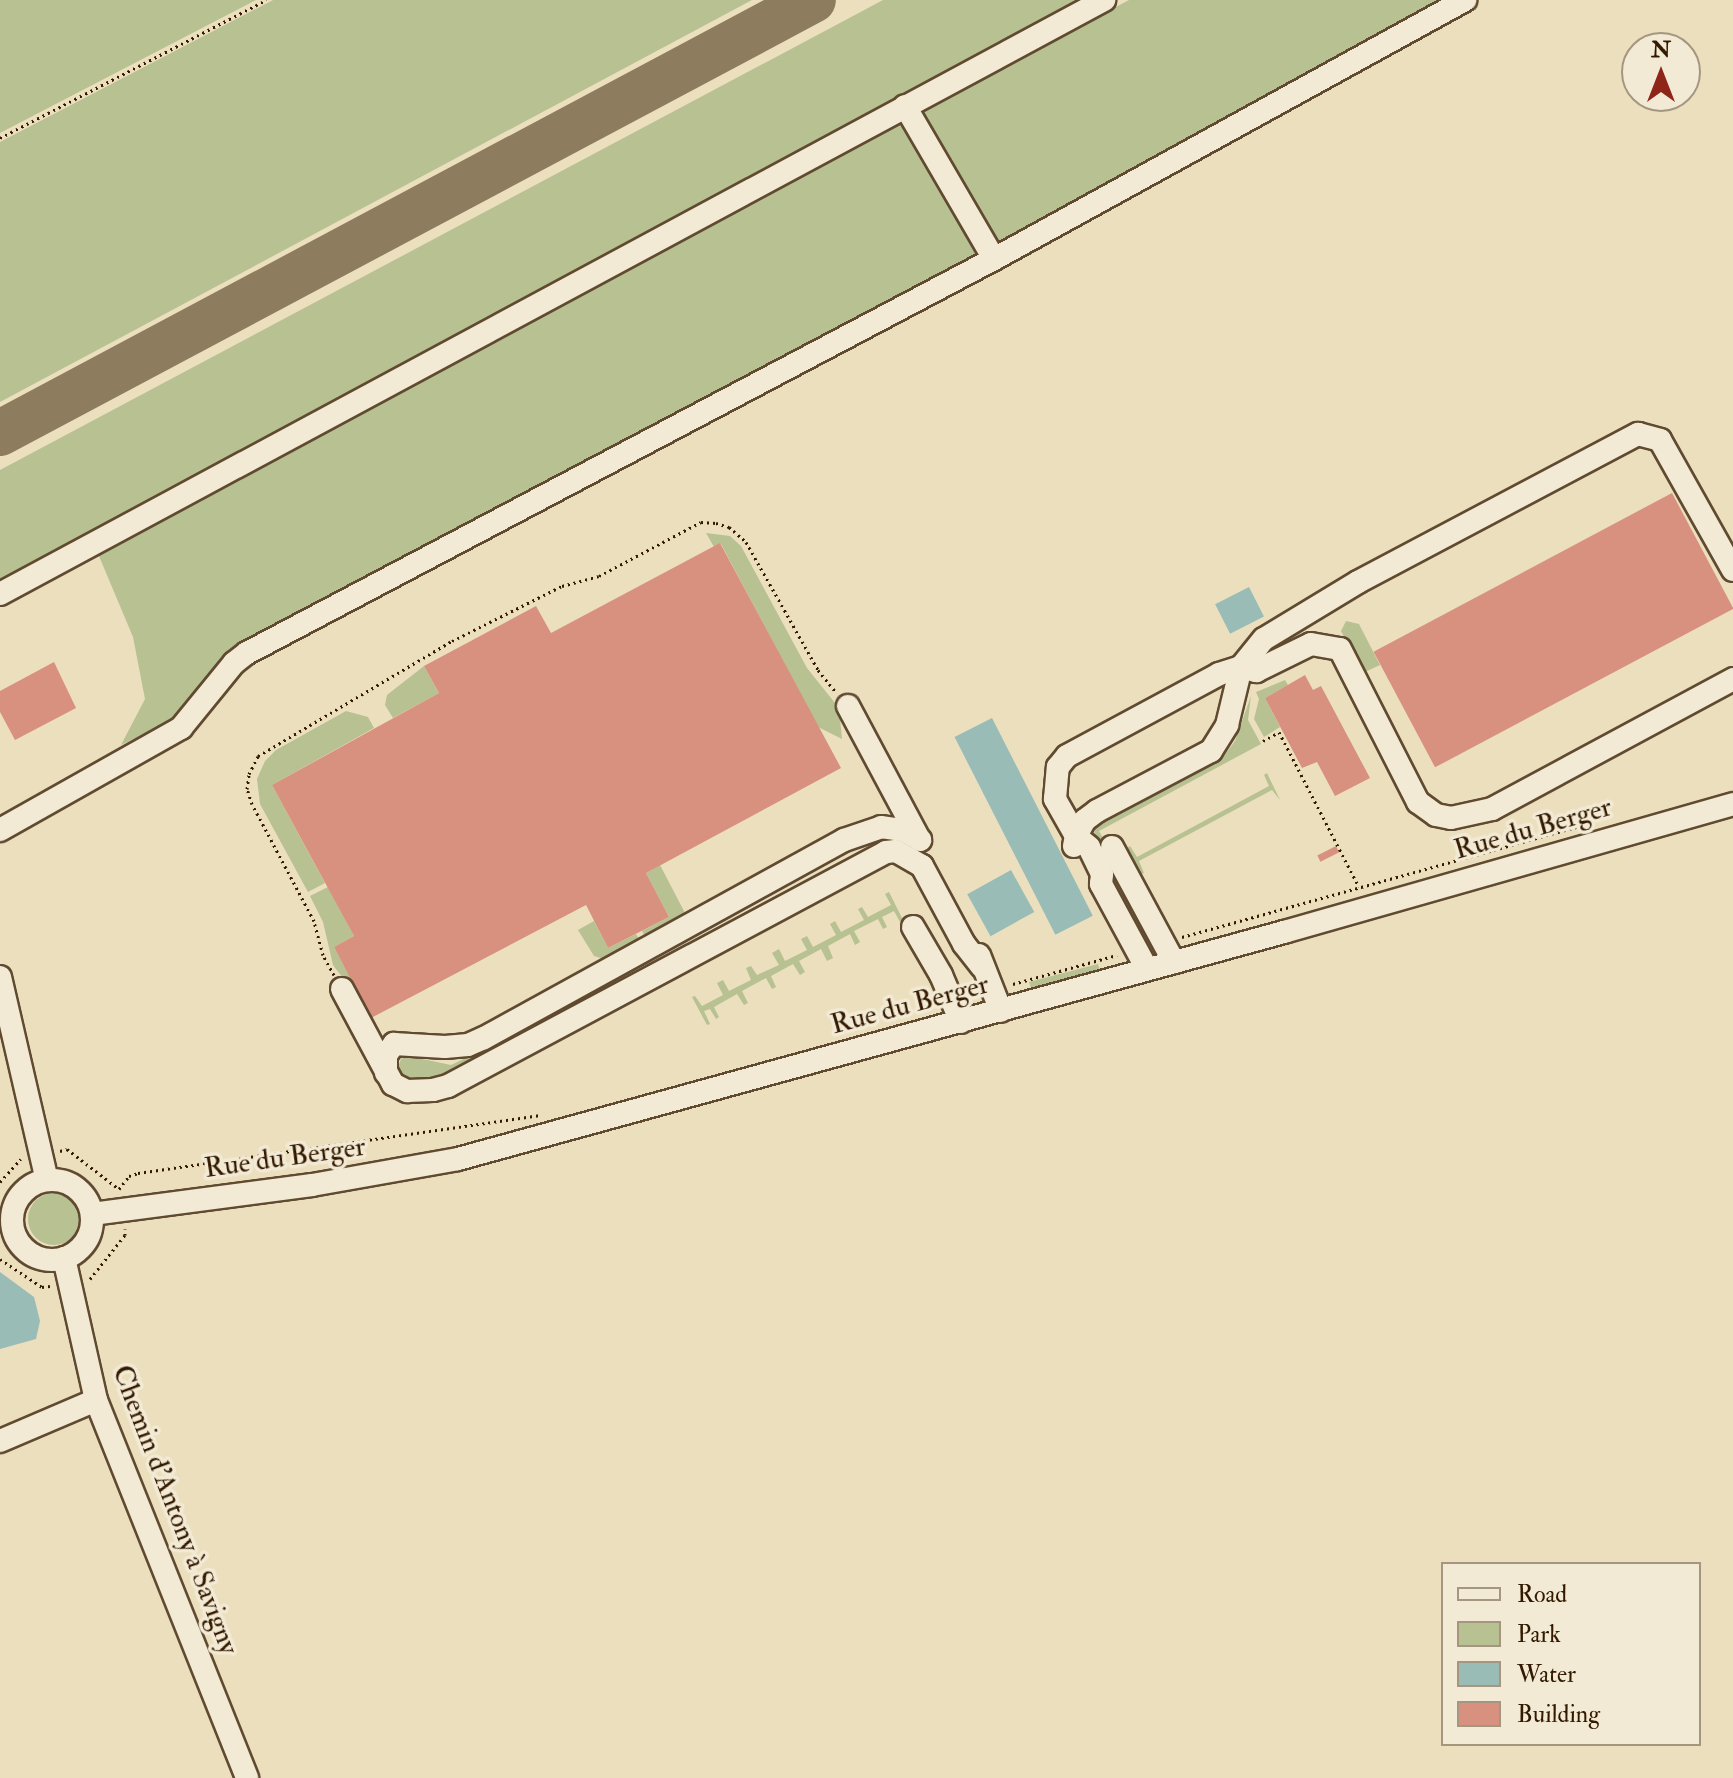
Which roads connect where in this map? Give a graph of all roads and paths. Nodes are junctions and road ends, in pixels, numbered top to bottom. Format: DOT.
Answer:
graph roads {
  1 [pos="266,0"];
  2 [pos="1104,0"];
  3 [pos="1465,0"];
  4 [pos="905,106"];
  5 [pos="0,138"];
  6 [pos="994,259"];
  7 [pos="1733,570"];
  8 [pos="0,594"];
  9 [pos="1241,667"];
  10 [pos="1733,679"];
  11 [pos="848,706"];
  12 [pos="1263,741"];
  13 [pos="1733,804"];
  14 [pos="1583,825"];
  15 [pos="0,830"];
  16 [pos="1076,836"];
  17 [pos="920,840"];
  18 [pos="1112,847"];
  19 [pos="1359,887"];
  20 [pos="913,927"];
  21 [pos="1194,933"];
  22 [pos="1097,961"];
  23 [pos="1174,962"];
  24 [pos="982,967"];
  25 [pos="1147,969"];
  26 [pos="0,977"];
  27 [pos="1028,980"];
  28 [pos="342,989"];
  29 [pos="1001,1011"];
  30 [pos="961,1022"];
  31 [pos="386,1073"];
  32 [pos="543,1115"];
  33 [pos="43,1154"];
  34 [pos="47,1180"];
  35 [pos="0,1182"];
  36 [pos="92,1214"];
  37 [pos="7,1229"];
  38 [pos="64,1258"];
  39 [pos="96,1400"];
  40 [pos="0,1441"];
  41 [pos="247,1778"];
  1 -- 5 [label="path"];
  2 -- 4 [label="street"];
  3 -- 6 [label="street"];
  4 -- 6 [label="street"];
  4 -- 8 [label="street"];
  6 -- 15 [label="street"];
  7 -- 9 [label="street"];
  9 -- 10 [label="street"];
  9 -- 16 [label="street"];
  9 -- 16 [label="street"];
  11 -- 17 [label="street"];
  11 -- 28 [label="path"];
  12 -- 19 [label="path"];
  13 -- 23 [label="street, Rue du Berger"];
  14 -- 19 [label="path"];
  16 -- 25 [label="street"];
  17 -- 24 [label="street"];
  17 -- 31 [label="street"];
  18 -- 23 [label="street"];
  19 -- 21 [label="path"];
  20 -- 30 [label="street"];
  22 -- 27 [label="path"];
  23 -- 25 [label="street, Rue du Berger"];
  24 -- 29 [label="street"];
  24 -- 31 [label="street"];
  25 -- 29 [label="street, Rue du Berger"];
  26 -- 33 [label="street"];
  28 -- 31 [label="street"];
  29 -- 30 [label="street, Rue du Berger"];
  30 -- 36 [label="street, Rue du Berger"];
  32 -- 33 [label="path"];
  33 -- 34 [label="street"];
  33 -- 35 [label="path"];
  34 -- 36 [label="street"];
  34 -- 37 [label="street"];
  36 -- 38 [label="street"];
  37 -- 38 [label="street"];
  38 -- 39 [label="street, Chemin d'Antony à Savigny"];
  39 -- 40 [label="street"];
  39 -- 41 [label="street, Chemin d'Antony à Savigny"];
}
